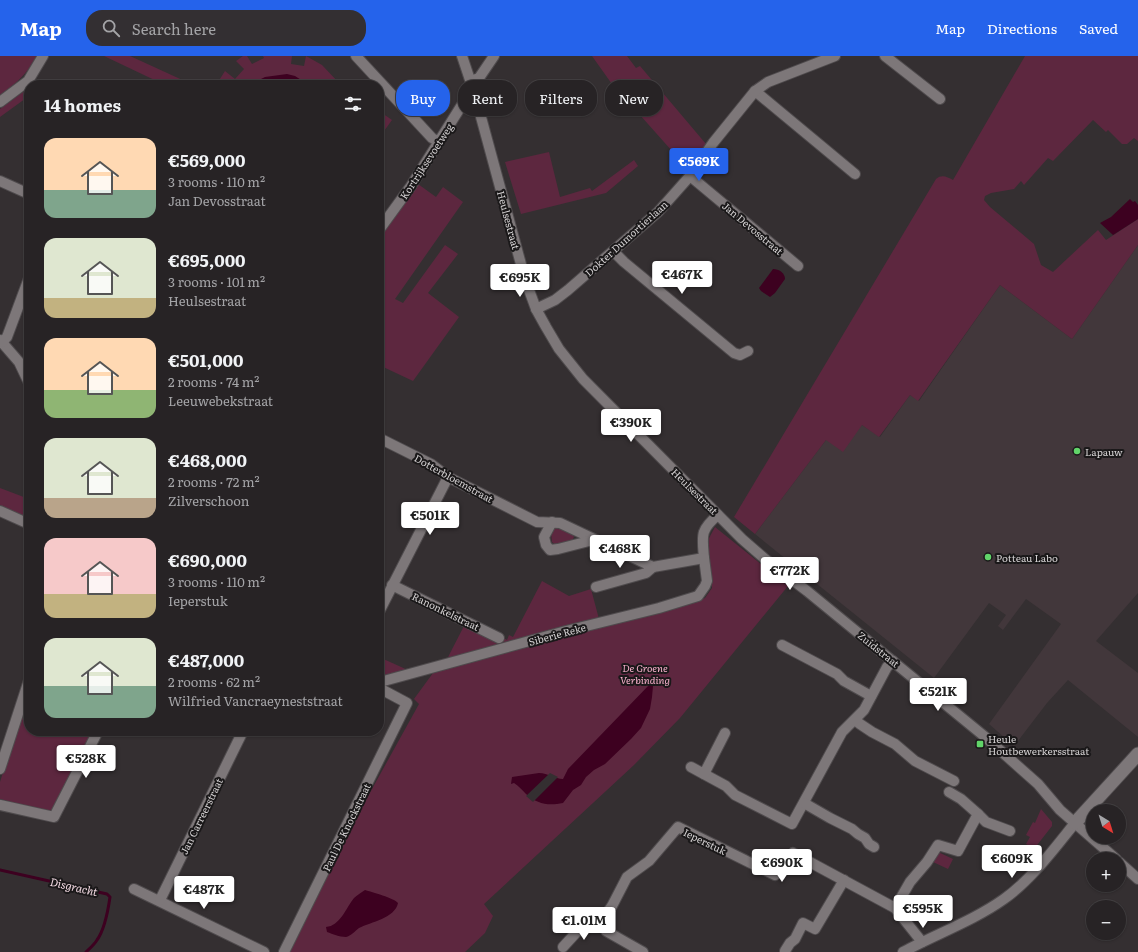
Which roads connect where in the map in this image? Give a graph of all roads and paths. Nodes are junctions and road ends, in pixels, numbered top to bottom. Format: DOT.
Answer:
graph roads {
  1 [pos="43,56"];
  2 [pos="356,56"];
  3 [pos="462,56"];
  4 [pos="494,56"];
  5 [pos="834,56"];
  6 [pos="885,56"];
  7 [pos="33,80"];
  8 [pos="378,80"];
  9 [pos="471,80"];
  10 [pos="474,80"];
  11 [pos="384,86"];
  12 [pos="24,88"];
  13 [pos="754,91"];
  14 [pos="940,99"];
  15 [pos="0,102"];
  16 [pos="458,111"];
  17 [pos="480,116"];
  18 [pos="439,142"];
  19 [pos="855,174"];
  20 [pos="690,176"];
  21 [pos="0,181"];
  22 [pos="24,192"];
  23 [pos="384,223"];
  24 [pos="614,251"];
  25 [pos="798,266"];
  26 [pos="24,291"];
  27 [pos="536,309"];
  28 [pos="1,341"];
  29 [pos="748,351"];
  30 [pos="24,372"];
  31 [pos="384,440"];
  32 [pos="448,476"];
  33 [pos="0,511"];
  34 [pos="718,515"];
  35 [pos="24,522"];
  36 [pos="552,522"];
  37 [pos="593,540"];
  38 [pos="704,558"];
  39 [pos="653,567"];
  40 [pos="786,574"];
  41 [pos="392,585"];
  42 [pos="596,587"];
  43 [pos="384,602"];
  44 [pos="499,638"];
  45 [pos="782,645"];
  46 [pos="893,660"];
  47 [pos="384,681"];
  48 [pos="384,691"];
  49 [pos="24,695"];
  50 [pos="871,696"];
  51 [pos="855,720"];
  52 [pos="726,733"];
  53 [pos="95,736"];
  54 [pos="240,736"];
  55 [pos="1138,754"];
  56 [pos="691,767"];
  57 [pos="0,769"];
  58 [pos="704,774"];
  59 [pos="954,781"];
  60 [pos="949,792"];
  61 [pos="804,803"];
  62 [pos="0,804"];
  63 [pos="978,814"];
  64 [pos="1075,823"];
  65 [pos="1010,831"];
  66 [pos="874,847"];
  67 [pos="1108,852"];
  68 [pos="1126,868"];
  69 [pos="1138,879"];
  70 [pos="844,880"];
  71 [pos="134,889"];
  72 [pos="160,900"];
  73 [pos="895,908"];
  74 [pos="602,920"];
  75 [pos="922,942"];
  76 [pos="563,948"];
  77 [pos="785,951"];
  78 [pos="264,952"];
  79 [pos="284,952"];
  80 [pos="643,952"];
  81 [pos="903,952"];
  1 -- 7 [label="street"];
  2 -- 8 [label="street"];
  3 -- 9 [label="street, Heulsestraat"];
  4 -- 10 [label="street"];
  5 -- 13 [label="street, Dokter Dumortierlaan"];
  6 -- 14 [label="street"];
  11 -- 18 [label="street"];
  12 -- 15 [label="street"];
  13 -- 19 [label="street"];
  13 -- 20 [label="street, Dokter Dumortierlaan"];
  16 -- 18 [label="street, Kortrijksevoetweg"];
  17 -- 27 [label="street, Heulsestraat"];
  18 -- 23 [label="street, Kortrijksevoetweg"];
  20 -- 24 [label="street, Dokter Dumortierlaan"];
  20 -- 25 [label="street, Jan Devosstraat"];
  21 -- 22 [label="street"];
  24 -- 27 [label="street, Dokter Dumortierlaan"];
  24 -- 29 [label="street"];
  26 -- 28 [label="street"];
  27 -- 34 [label="street, Heulsestraat"];
  28 -- 30 [label="street"];
  31 -- 32 [label="street, Dotterbloemstraat"];
  32 -- 36 [label="street, Dotterbloemstraat"];
  32 -- 41 [label="street"];
  33 -- 35 [label="street"];
  34 -- 38 [label="street"];
  34 -- 40 [label="street, Heulsestraat"];
  36 -- 37 [label="street, Dotterbloemstraat"];
  36 -- 37 [label="street"];
  37 -- 39 [label="street, Dotterbloemstraat"];
  38 -- 39 [label="street"];
  38 -- 47 [label="street, Siberie Reke"];
  39 -- 42 [label="street"];
  40 -- 46 [label="street, Zuidstraat"];
  41 -- 43 [label="street"];
  41 -- 44 [label="street, Ranonkelstraat"];
  45 -- 50 [label="street"];
  46 -- 50 [label="street"];
  46 -- 64 [label="street, Zuidstraat"];
  48 -- 79 [label="street, Paul De Knockstraat"];
  49 -- 57 [label="street"];
  50 -- 51 [label="street"];
  51 -- 59 [label="street"];
  51 -- 61 [label="street"];
  52 -- 58 [label="street"];
  53 -- 62 [label="street"];
  54 -- 72 [label="street, Jan Carreerstraat"];
  55 -- 64 [label="street"];
  56 -- 58 [label="street"];
  58 -- 61 [label="street"];
  60 -- 63 [label="street"];
  61 -- 66 [label="street"];
  63 -- 65 [label="street"];
  63 -- 73 [label="street"];
  64 -- 67 [label="street, Zuidstraat"];
  64 -- 75 [label="street"];
  68 -- 69 [label="street"];
  70 -- 73 [label="street, Ieperstuk"];
  70 -- 74 [label="street, Ieperstuk"];
  70 -- 77 [label="street"];
  71 -- 72 [label="street"];
  72 -- 78 [label="street"];
  73 -- 75 [label="street, Ieperstuk"];
  74 -- 76 [label="street"];
  74 -- 80 [label="street"];
  75 -- 81 [label="street"];
}
